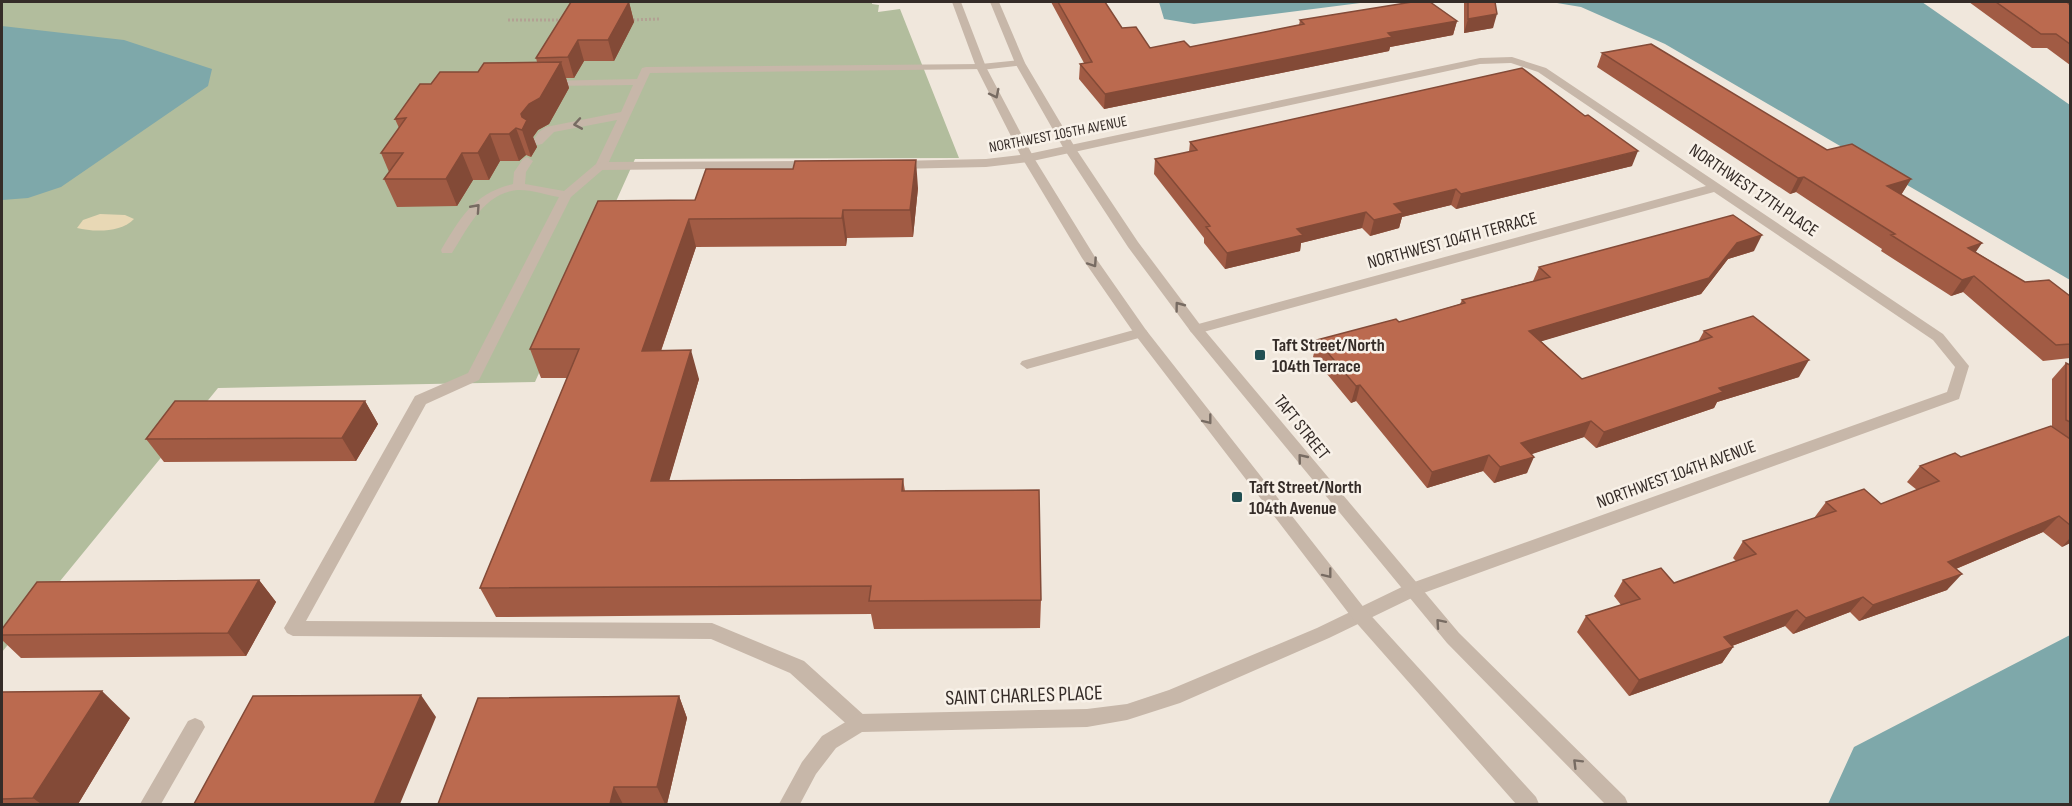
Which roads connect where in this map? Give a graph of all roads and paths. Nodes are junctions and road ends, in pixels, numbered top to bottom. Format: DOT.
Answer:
graph roads {
  1 [pos="956,2"];
  2 [pos="994,2"];
  3 [pos="508,20"];
  4 [pos="574,20"];
  5 [pos="627,20"];
  6 [pos="658,20"];
  7 [pos="1512,60"];
  8 [pos="1020,63"];
  9 [pos="981,67"];
  10 [pos="640,82"];
  11 [pos="531,83"];
  12 [pos="624,115"];
  13 [pos="538,142"];
  14 [pos="1070,148"];
  15 [pos="1028,158"];
  16 [pos="527,161"];
  17 [pos="820,165"];
  18 [pos="878,165"];
  19 [pos="601,166"];
  20 [pos="519,186"];
  21 [pos="1718,187"];
  22 [pos="566,195"];
  23 [pos="447,250"];
  24 [pos="1197,329"];
  25 [pos="1141,333"];
  26 [pos="1027,364"];
  27 [pos="1962,366"];
  28 [pos="1412,590"];
  29 [pos="1385,602"];
  30 [pos="1359,614"];
  31 [pos="859,723"];
  32 [pos="195,727"];
  33 [pos="150,804"];
  34 [pos="789,804"];
  35 [pos="1529,804"];
  36 [pos="1618,804"];
  1 -- 9 [label="street"];
  2 -- 8 [label="street, TAFT STREET"];
  3 -- 4 [label="path"];
  5 -- 6 [label="path"];
  7 -- 14 [label="street, NORTHWEST 105TH AVENUE"];
  7 -- 21 [label="street, NORTHWEST 17TH PLACE"];
  8 -- 9 [label="street"];
  8 -- 14 [label="street, TAFT STREET"];
  9 -- 10 [label="street"];
  9 -- 15 [label="street, one-way"];
  10 -- 11 [label="street"];
  10 -- 12 [label="street"];
  12 -- 13 [label="street, one-way"];
  12 -- 19 [label="street"];
  14 -- 15 [label="street, NORTHWEST 105TH AVENUE"];
  24 -- 14 [label="street, TAFT STREET, one-way"];
  15 -- 18 [label="street, NORTHWEST 105TH AVENUE"];
  15 -- 25 [label="street, one-way"];
  16 -- 20 [label="street"];
  17 -- 19 [label="street"];
  19 -- 22 [label="street"];
  20 -- 22 [label="street"];
  23 -- 20 [label="street, one-way"];
  21 -- 24 [label="street, NORTHWEST 104TH TERRACE"];
  21 -- 27 [label="street, NORTHWEST 17TH PLACE"];
  22 -- 31 [label="street"];
  28 -- 24 [label="street, TAFT STREET, one-way"];
  25 -- 26 [label="street"];
  25 -- 30 [label="street, one-way"];
  27 -- 28 [label="street, NORTHWEST 104TH AVENUE"];
  28 -- 29 [label="street, NORTHWEST 104TH AVENUE"];
  36 -- 28 [label="street, TAFT STREET, one-way"];
  29 -- 30 [label="street, SAINT CHARLES PLACE"];
  30 -- 31 [label="street, SAINT CHARLES PLACE"];
  30 -- 35 [label="street"];
  31 -- 34 [label="street"];
  32 -- 33 [label="street"];
}
